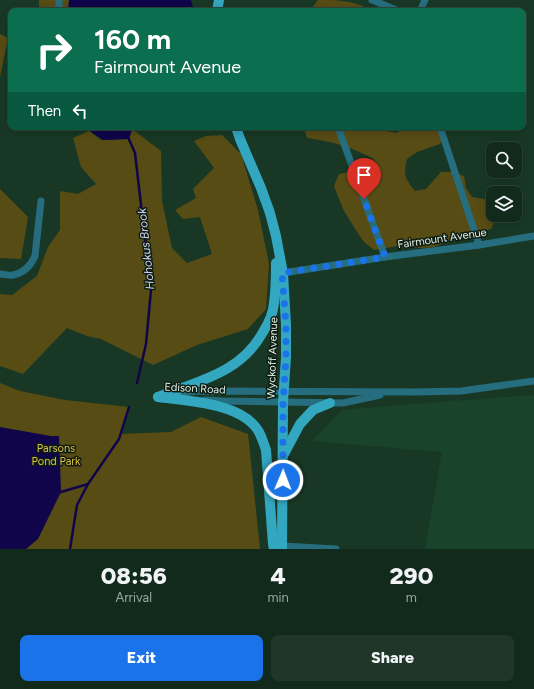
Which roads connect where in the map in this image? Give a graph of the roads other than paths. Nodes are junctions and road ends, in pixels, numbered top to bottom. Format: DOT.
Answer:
graph roads {
  1 [pos="372,0"];
  2 [pos="392,8"];
  3 [pos="237,130"];
  4 [pos="339,130"];
  5 [pos="441,130"];
  6 [pos="41,201"];
  7 [pos="534,236"];
  8 [pos="277,245"];
  9 [pos="479,245"];
  10 [pos="385,257"];
  11 [pos="282,273"];
  12 [pos="0,274"];
  13 [pos="534,380"];
  14 [pos="284,391"];
  15 [pos="394,392"];
  16 [pos="158,396"];
  17 [pos="283,402"];
  18 [pos="330,403"];
  19 [pos="283,456"];
  20 [pos="280,548"];
  21 [pos="336,549"];
  1 -- 2 [label="street"];
  3 -- 8 [label="main road, Wyckoff Avenue"];
  4 -- 10 [label="street"];
  5 -- 9 [label="street"];
  6 -- 12 [label="street"];
  7 -- 9 [label="street, Fairmount Avenue"];
  8 -- 11 [label="main road, Wyckoff Avenue"];
  8 -- 16 [label="main road"];
  9 -- 10 [label="street, Fairmount Avenue"];
  10 -- 11 [label="street, Fairmount Avenue"];
  11 -- 14 [label="main road, Wyckoff Avenue"];
  13 -- 15 [label="street, Edison Road"];
  14 -- 15 [label="street, Edison Road"];
  14 -- 16 [label="street, Edison Road"];
  14 -- 17 [label="main road, Wyckoff Avenue"];
  15 -- 18 [label="street, Edison Road"];
  16 -- 17 [label="street, Edison Road"];
  16 -- 20 [label="main road"];
  17 -- 18 [label="street, Edison Road"];
  17 -- 19 [label="main road, Wyckoff Avenue"];
  18 -- 19 [label="main road"];
  19 -- 20 [label="main road, Wyckoff Avenue"];
  20 -- 21 [label="street"];
}
